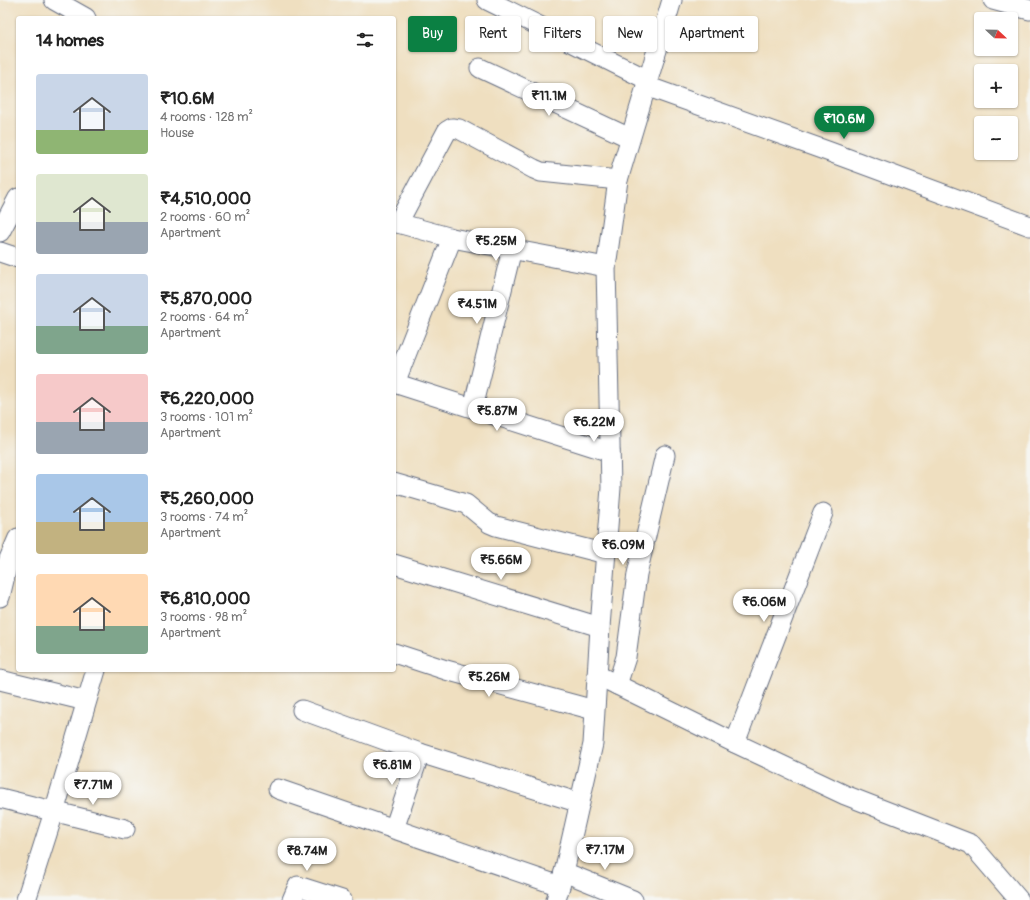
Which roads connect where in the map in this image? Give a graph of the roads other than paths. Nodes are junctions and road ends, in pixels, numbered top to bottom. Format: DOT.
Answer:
graph roads {
  1 [pos="54,0"];
  2 [pos="487,0"];
  3 [pos="672,0"];
  4 [pos="993,0"];
  5 [pos="519,7"];
  6 [pos="1030,10"];
  7 [pos="82,16"];
  8 [pos="480,68"];
  9 [pos="647,83"];
  10 [pos="630,138"];
  11 [pos="618,180"];
  12 [pos="16,202"];
  13 [pos="396,223"];
  14 [pos="1030,226"];
  15 [pos="0,232"];
  16 [pos="452,238"];
  17 [pos="512,249"];
  18 [pos="0,252"];
  19 [pos="16,257"];
  20 [pos="606,267"];
  21 [pos="396,380"];
  22 [pos="396,383"];
  23 [pos="473,408"];
  24 [pos="610,452"];
  25 [pos="665,455"];
  26 [pos="396,484"];
  27 [pos="823,513"];
  28 [pos="16,547"];
  29 [pos="606,554"];
  30 [pos="13,561"];
  31 [pos="396,565"];
  32 [pos="0,597"];
  33 [pos="600,627"];
  34 [pos="396,654"];
  35 [pos="95,672"];
  36 [pos="597,675"];
  37 [pos="0,680"];
  38 [pos="617,685"];
  39 [pos="86,702"];
  40 [pos="302,710"];
  41 [pos="594,710"];
  42 [pos="735,743"];
  43 [pos="420,753"];
  44 [pos="278,789"];
  45 [pos="0,798"];
  46 [pos="580,803"];
  47 [pos="54,812"];
  48 [pos="125,829"];
  49 [pos="394,829"];
  50 [pos="560,886"];
  51 [pos="26,900"];
  52 [pos="292,900"];
  53 [pos="342,900"];
  54 [pos="633,900"];
  55 [pos="1019,900"];
  1 -- 7 [label="street"];
  2 -- 5 [label="street"];
  3 -- 9 [label="street"];
  4 -- 6 [label="street"];
  5 -- 9 [label="street"];
  8 -- 10 [label="street"];
  9 -- 10 [label="street"];
  9 -- 14 [label="street"];
  10 -- 11 [label="street"];
  11 -- 13 [label="street"];
  11 -- 20 [label="street"];
  12 -- 15 [label="street"];
  13 -- 16 [label="street"];
  16 -- 17 [label="street"];
  16 -- 21 [label="street"];
  17 -- 20 [label="street"];
  17 -- 23 [label="street"];
  18 -- 19 [label="street"];
  20 -- 24 [label="street"];
  22 -- 23 [label="street"];
  23 -- 24 [label="street"];
  24 -- 29 [label="street"];
  25 -- 38 [label="street"];
  26 -- 29 [label="street"];
  27 -- 42 [label="street"];
  28 -- 30 [label="street"];
  29 -- 33 [label="street"];
  30 -- 32 [label="street"];
  31 -- 33 [label="street"];
  33 -- 36 [label="street"];
  34 -- 41 [label="street"];
  35 -- 39 [label="street"];
  36 -- 38 [label="street"];
  36 -- 41 [label="street"];
  37 -- 39 [label="street"];
  38 -- 42 [label="street"];
  39 -- 47 [label="street"];
  40 -- 43 [label="street"];
  41 -- 46 [label="street"];
  42 -- 55 [label="street"];
  43 -- 46 [label="street"];
  43 -- 49 [label="street"];
  44 -- 49 [label="street"];
  45 -- 47 [label="street"];
  46 -- 50 [label="street"];
  47 -- 48 [label="street"];
  47 -- 51 [label="street"];
  49 -- 50 [label="street"];
  50 -- 54 [label="street"];
  52 -- 53 [label="street"];
}
